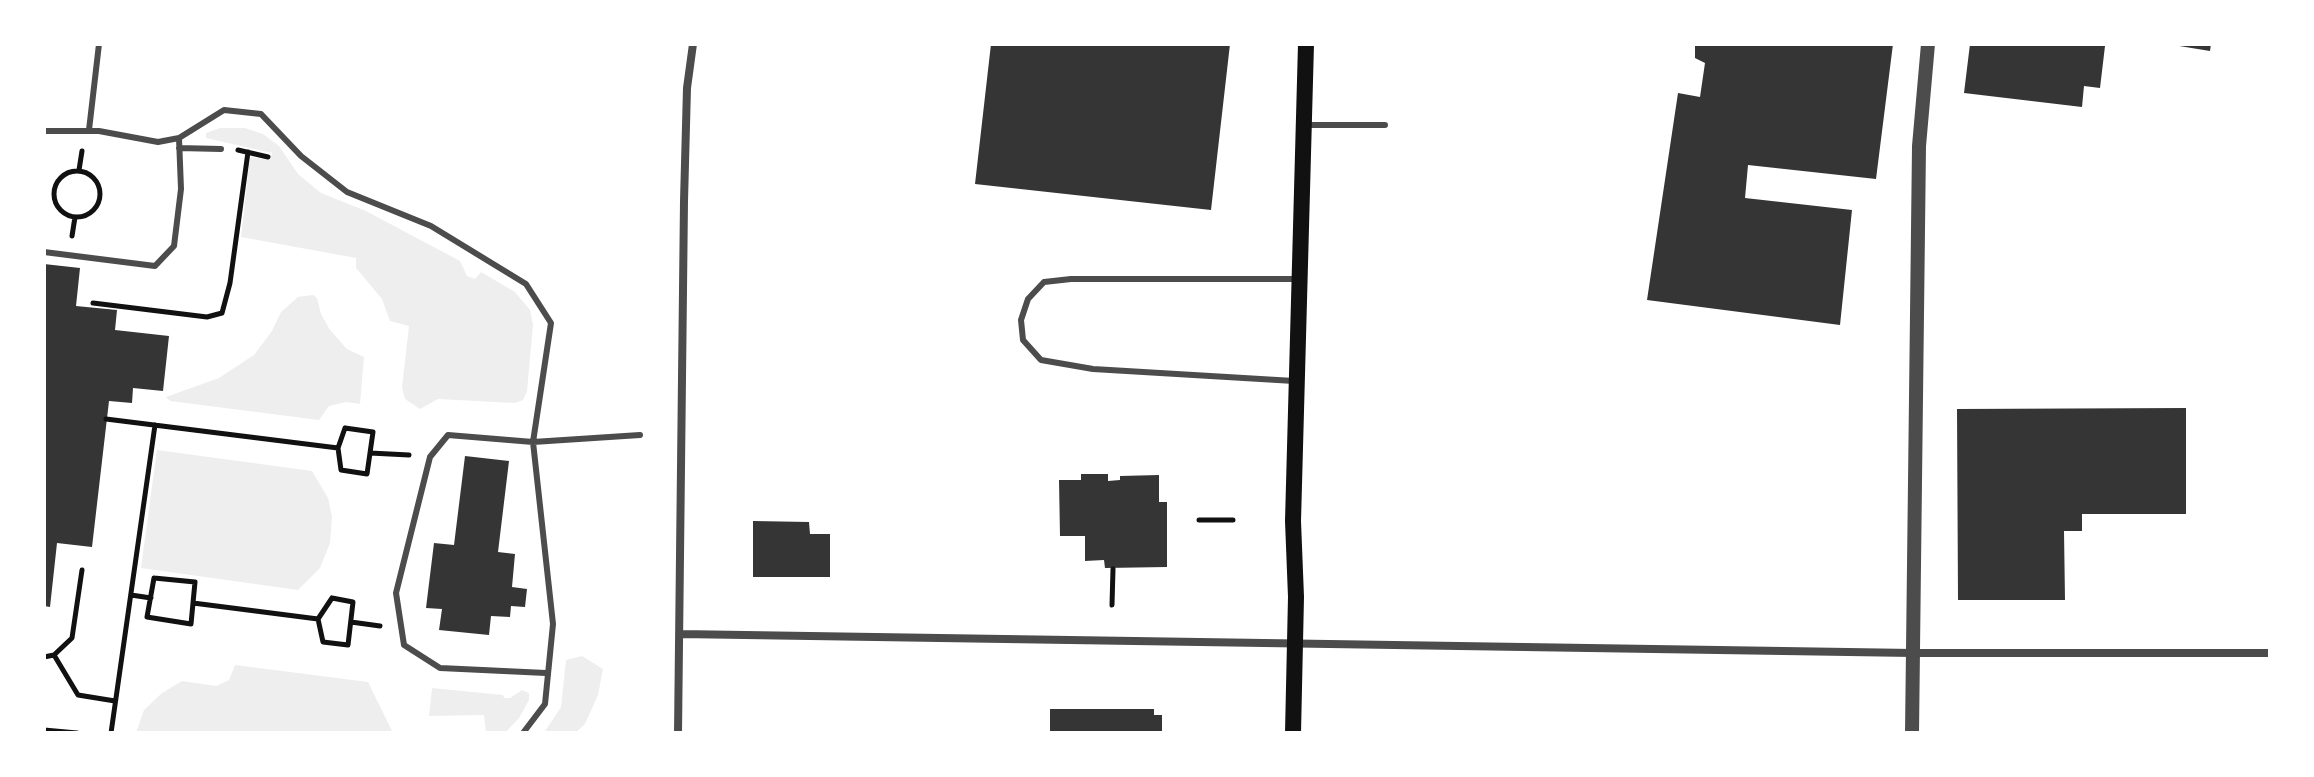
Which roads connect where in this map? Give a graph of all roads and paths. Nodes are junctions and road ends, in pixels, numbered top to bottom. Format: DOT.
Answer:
graph roads {
  1 [pos="99,44"];
  2 [pos="693,44"];
  3 [pos="1306,44"];
  4 [pos="1928,44"];
  5 [pos="1302,125"];
  6 [pos="1385,125"];
  7 [pos="89,130"];
  8 [pos="44,131"];
  9 [pos="179,138"];
  10 [pos="83,146"];
  11 [pos="179,148"];
  12 [pos="221,149"];
  13 [pos="268,157"];
  14 [pos="79,170"];
  15 [pos="44,252"];
  16 [pos="1298,279"];
  17 [pos="93,303"];
  18 [pos="1297,381"];
  19 [pos="106,419"];
  20 [pos="155,425"];
  21 [pos="640,435"];
  22 [pos="533,442"];
  23 [pos="338,448"];
  24 [pos="370,453"];
  25 [pos="430,457"];
  26 [pos="1199,520"];
  27 [pos="1233,520"];
  28 [pos="1113,569"];
  29 [pos="82,570"];
  30 [pos="131,595"];
  31 [pos="151,598"];
  32 [pos="193,603"];
  33 [pos="1112,605"];
  34 [pos="318,619"];
  35 [pos="351,622"];
  36 [pos="401,629"];
  37 [pos="680,634"];
  38 [pos="1295,644"];
  39 [pos="1913,653"];
  40 [pos="2270,653"];
  41 [pos="54,655"];
  42 [pos="44,657"];
  43 [pos="546,673"];
  44 [pos="115,701"];
  45 [pos="44,729"];
  46 [pos="77,733"];
  47 [pos="111,733"];
  48 [pos="523,733"];
  49 [pos="678,733"];
  50 [pos="1293,733"];
  51 [pos="1912,733"];
  1 -- 7 [label="lane"];
  2 -- 37 [label="street"];
  3 -- 5 [label="main road"];
  4 -- 39 [label="street"];
  5 -- 6 [label="lane"];
  5 -- 16 [label="main road"];
  7 -- 8 [label="lane"];
  7 -- 9 [label="lane"];
  9 -- 11 [label="lane"];
  9 -- 22 [label="lane"];
  10 -- 14 [label="path"];
  11 -- 12 [label="lane"];
  11 -- 15 [label="lane"];
  13 -- 17 [label="path"];
  14 -- 14 [label="path"];
  16 -- 18 [label="main road"];
  16 -- 18 [label="lane"];
  18 -- 38 [label="main road"];
  19 -- 20 [label="path"];
  20 -- 23 [label="path"];
  20 -- 30 [label="path"];
  21 -- 22 [label="lane"];
  22 -- 25 [label="lane"];
  22 -- 43 [label="lane"];
  23 -- 24 [label="path"];
  23 -- 24 [label="path"];
  24 -- 25 [label="path"];
  25 -- 36 [label="lane"];
  26 -- 27 [label="path"];
  28 -- 33 [label="path"];
  29 -- 41 [label="path"];
  30 -- 31 [label="path"];
  30 -- 44 [label="path"];
  31 -- 32 [label="path"];
  31 -- 32 [label="path"];
  32 -- 34 [label="path"];
  34 -- 35 [label="path"];
  34 -- 35 [label="path"];
  35 -- 36 [label="path"];
  36 -- 43 [label="lane"];
  37 -- 38 [label="street"];
  37 -- 49 [label="street"];
  38 -- 39 [label="street"];
  38 -- 50 [label="main road"];
  39 -- 40 [label="street"];
  39 -- 51 [label="street"];
  41 -- 42 [label="path"];
  41 -- 44 [label="path"];
  43 -- 48 [label="lane"];
  44 -- 47 [label="path"];
  45 -- 46 [label="path"];
}
